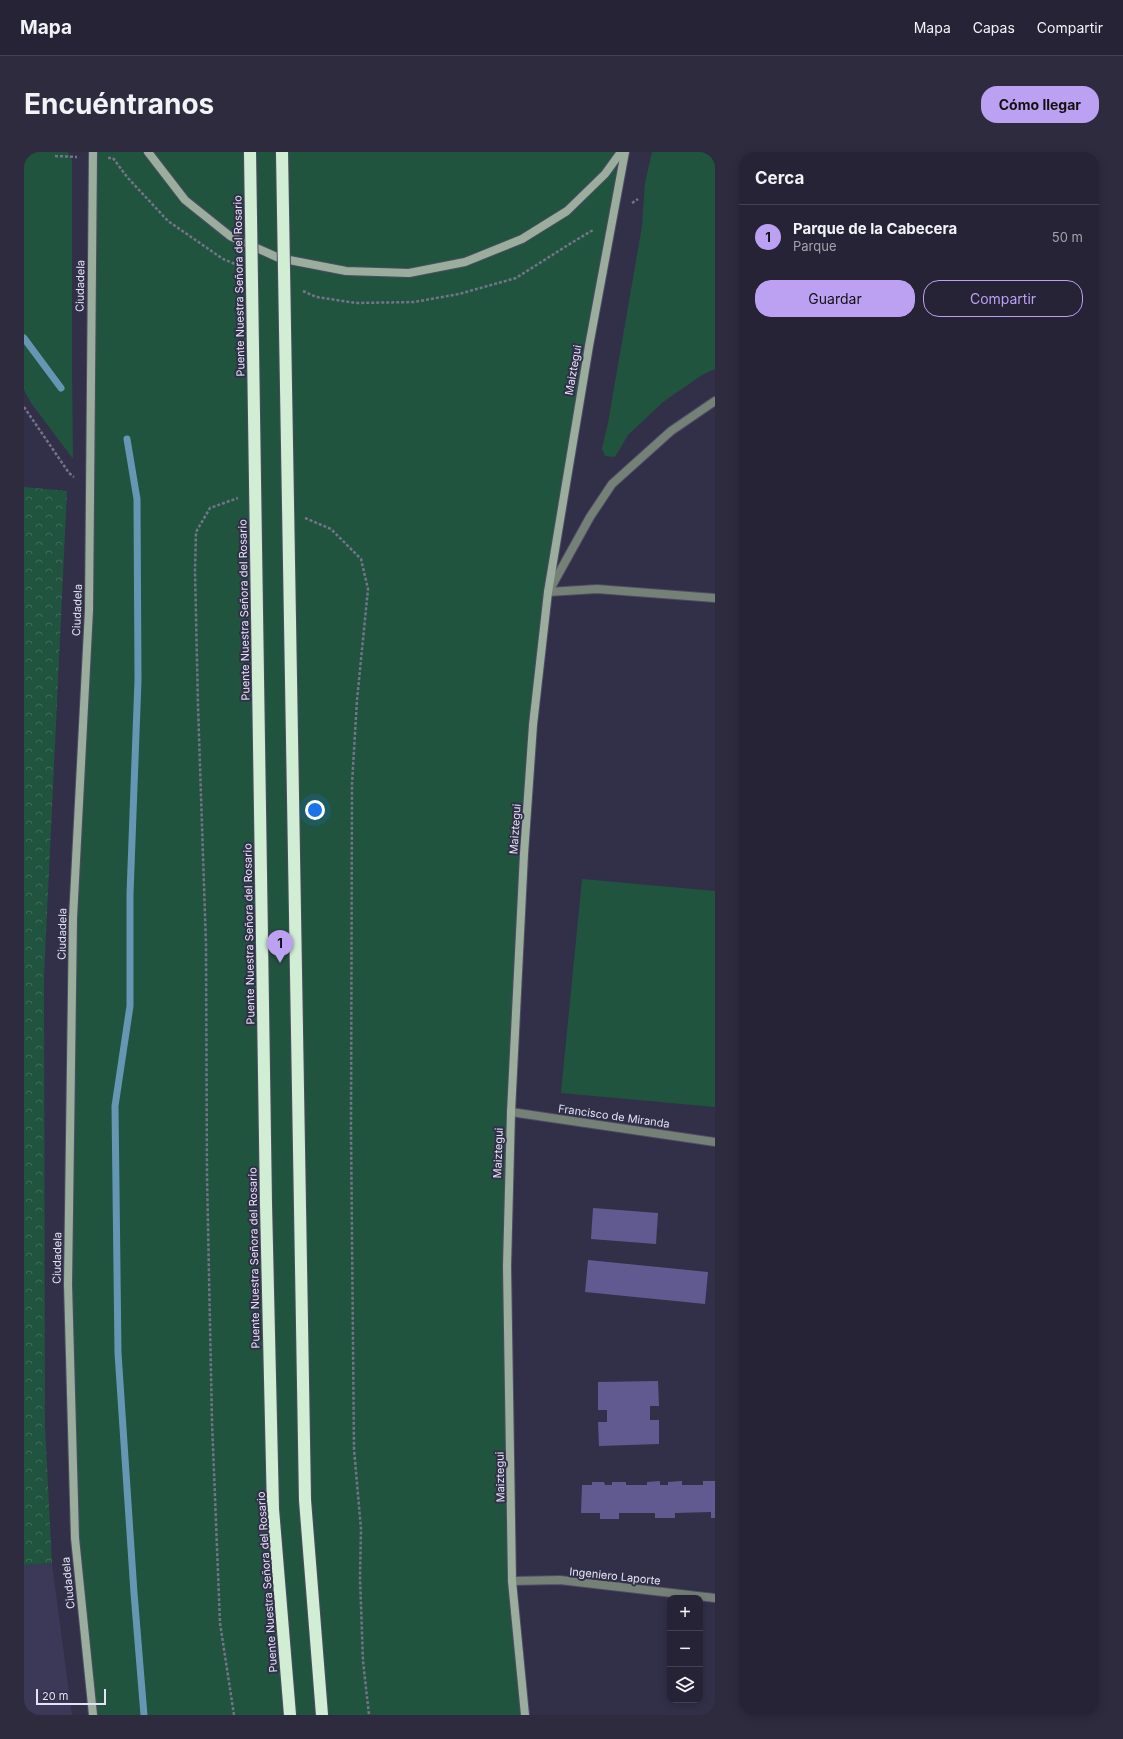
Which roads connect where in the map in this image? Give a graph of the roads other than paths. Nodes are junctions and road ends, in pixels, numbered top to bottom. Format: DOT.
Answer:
graph roads {
  1 [pos="93,152"];
  2 [pos="148,152"];
  3 [pos="250,152"];
  4 [pos="282,152"];
  5 [pos="620,152"];
  6 [pos="625,152"];
  7 [pos="715,401"];
  8 [pos="548,592"];
  9 [pos="715,598"];
  10 [pos="511,1112"];
  11 [pos="715,1142"];
  12 [pos="512,1581"];
  13 [pos="715,1598"];
  14 [pos="93,1715"];
  15 [pos="290,1715"];
  16 [pos="322,1715"];
  17 [pos="525,1715"];
  1 -- 14 [label="main road, Ciudadela"];
  2 -- 5 [label="main road"];
  3 -- 15 [label="highway, Puente Nuestra Señora del Rosario, bridge"];
  4 -- 16 [label="highway, bridge"];
  6 -- 8 [label="main road, Maiztegui"];
  7 -- 8 [label="street, Maiztegui"];
  8 -- 9 [label="street"];
  8 -- 10 [label="main road, Maiztegui"];
  10 -- 11 [label="street, Francisco de Miranda"];
  10 -- 12 [label="main road, Maiztegui"];
  12 -- 13 [label="street, Ingeniero Laporte"];
  12 -- 17 [label="main road, Maiztegui"];
}
